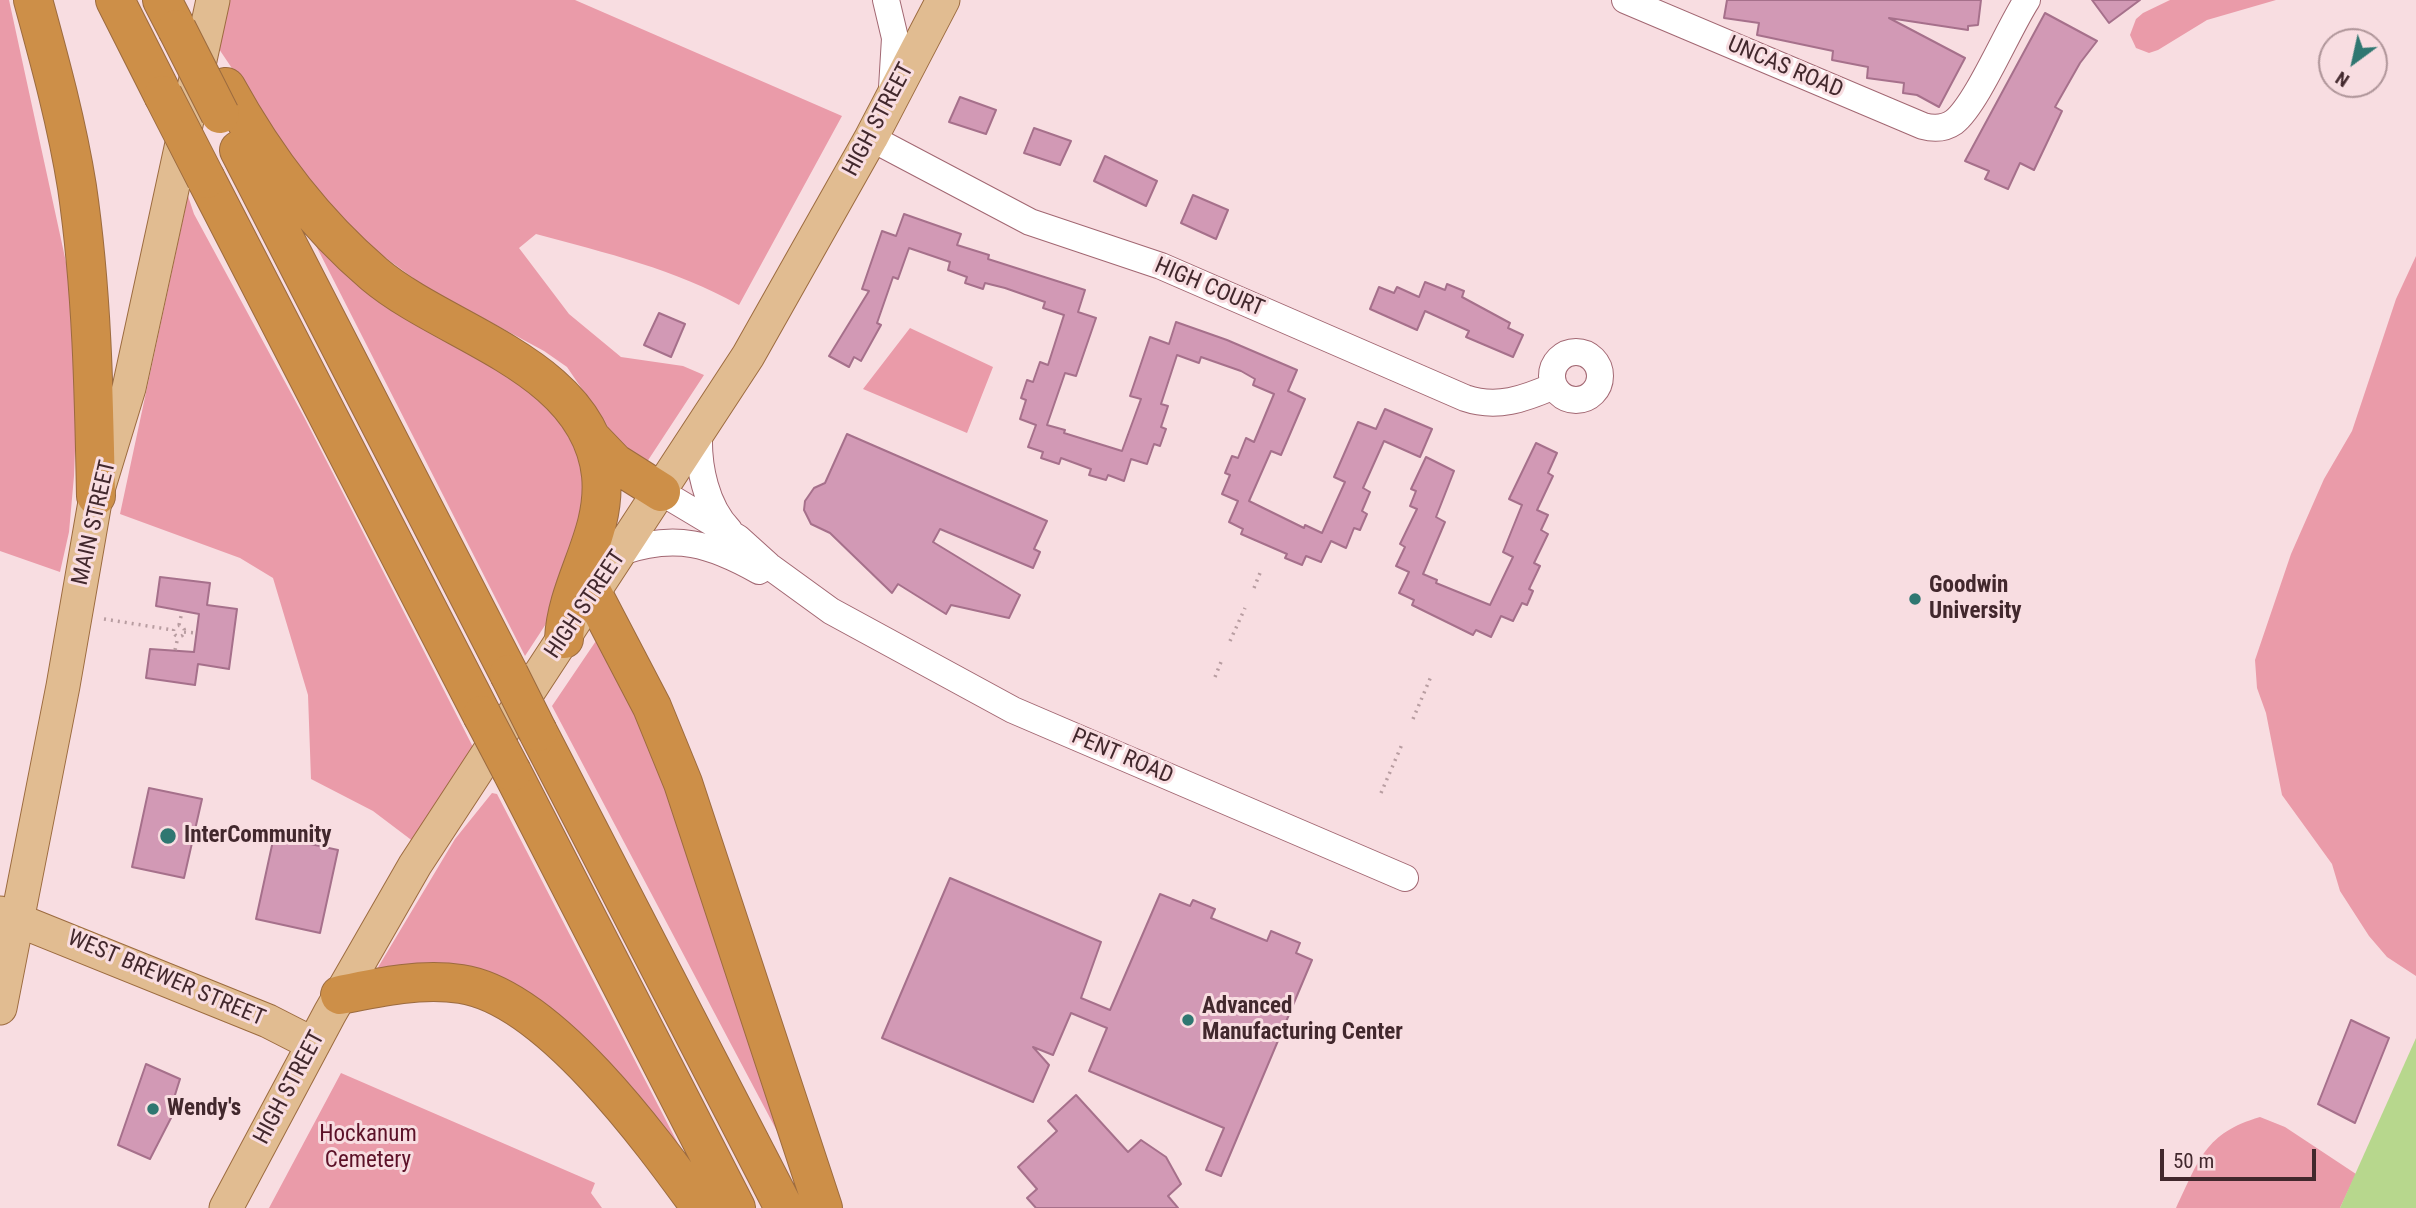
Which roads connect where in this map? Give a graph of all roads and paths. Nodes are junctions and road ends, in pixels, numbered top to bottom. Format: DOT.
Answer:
graph roads {
  1 [pos="33,0"];
  2 [pos="115,0"];
  3 [pos="213,0"];
  4 [pos="887,0"];
  5 [pos="943,0"];
  6 [pos="1625,0"];
  7 [pos="2026,0"];
  8 [pos="171,11"];
  9 [pos="223,101"];
  10 [pos="887,107"];
  11 [pos="871,138"];
  12 [pos="1554,386"];
  13 [pos="699,435"];
  14 [pos="591,438"];
  15 [pos="662,492"];
  16 [pos="96,496"];
  17 [pos="738,538"];
  18 [pos="621,552"];
  19 [pos="1260,573"];
  20 [pos="1254,587"];
  21 [pos="593,594"];
  22 [pos="1245,608"];
  23 [pos="181,612"];
  24 [pos="104,619"];
  25 [pos="847,620"];
  26 [pos="180,625"];
  27 [pos="173,630"];
  28 [pos="184,632"];
  29 [pos="196,633"];
  30 [pos="178,637"];
  31 [pos="564,639"];
  32 [pos="1230,641"];
  33 [pos="176,650"];
  34 [pos="1221,662"];
  35 [pos="1432,674"];
  36 [pos="1215,677"];
  37 [pos="1413,719"];
  38 [pos="1403,742"];
  39 [pos="1381,793"];
  40 [pos="1405,878"];
  41 [pos="8,916"];
  42 [pos="340,995"];
  43 [pos="0,1009"];
  44 [pos="313,1044"];
  45 [pos="226,1208"];
  46 [pos="701,1208"];
  47 [pos="736,1208"];
  48 [pos="784,1208"];
  49 [pos="823,1208"];
  1 -- 16 [label="highway"];
  2 -- 47 [label="highway, bridge"];
  3 -- 16 [label="main road, MAIN STREET"];
  4 -- 10 [label="street"];
  5 -- 10 [label="main road, HIGH STREET"];
  6 -- 7 [label="street, UNCAS ROAD"];
  8 -- 9 [label="highway, bridge"];
  9 -- 14 [label="highway"];
  9 -- 48 [label="highway, bridge"];
  10 -- 11 [label="main road, HIGH STREET"];
  11 -- 12 [label="street, HIGH COURT"];
  11 -- 13 [label="main road, HIGH STREET"];
  13 -- 15 [label="main road, HIGH STREET"];
  13 -- 17 [label="street, PENT ROAD"];
  14 -- 15 [label="highway"];
  14 -- 31 [label="highway"];
  15 -- 17 [label="street, PENT ROAD"];
  15 -- 18 [label="main road, HIGH STREET"];
  16 -- 41 [label="main road, MAIN STREET"];
  17 -- 25 [label="street, PENT ROAD"];
  18 -- 21 [label="main road, HIGH STREET"];
  18 -- 25 [label="street, PENT ROAD"];
  19 -- 20 [label="path"];
  21 -- 31 [label="main road, HIGH STREET"];
  21 -- 49 [label="highway"];
  22 -- 32 [label="path"];
  23 -- 26 [label="path"];
  24 -- 27 [label="path"];
  25 -- 40 [label="street, PENT ROAD"];
  26 -- 27 [label="path"];
  26 -- 28 [label="path"];
  27 -- 30 [label="path"];
  28 -- 29 [label="path"];
  28 -- 30 [label="path"];
  30 -- 33 [label="path"];
  31 -- 42 [label="main road, HIGH STREET"];
  34 -- 36 [label="path"];
  35 -- 37 [label="path"];
  38 -- 39 [label="path"];
  41 -- 43 [label="main road, MAIN STREET"];
  41 -- 44 [label="main road, WEST BREWER STREET"];
  42 -- 44 [label="main road, HIGH STREET"];
  42 -- 46 [label="highway"];
  44 -- 45 [label="main road, HIGH STREET"];
}
